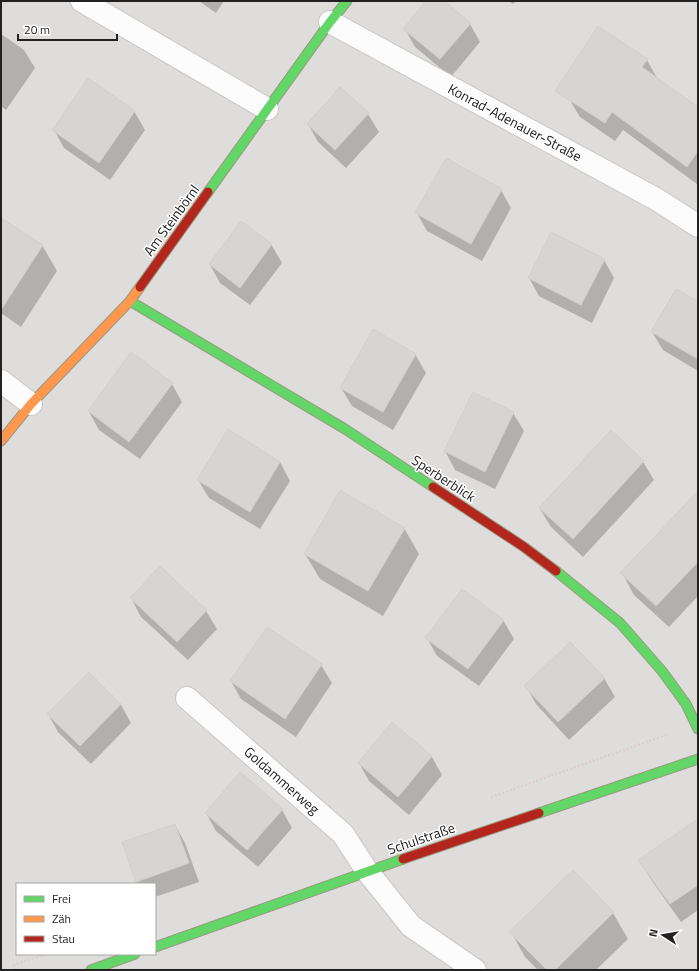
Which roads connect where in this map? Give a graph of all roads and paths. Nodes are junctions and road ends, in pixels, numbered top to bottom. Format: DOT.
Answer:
graph roads {
  1 [pos="82,1"];
  2 [pos="348,1"];
  3 [pos="330,22"];
  4 [pos="267,109"];
  5 [pos="698,226"];
  6 [pos="130,301"];
  7 [pos="1,381"];
  8 [pos="32,404"];
  9 [pos="1,441"];
  10 [pos="187,698"];
  11 [pos="698,729"];
  12 [pos="698,759"];
  13 [pos="367,871"];
  14 [pos="156,947"];
  15 [pos="43,955"];
  16 [pos="133,955"];
  17 [pos="15,970"];
  18 [pos="91,970"];
  19 [pos="475,970"];
  1 -- 4 [label="street"];
  2 -- 3 [label="street, Am Steinbörnl"];
  3 -- 4 [label="street, Am Steinbörnl"];
  3 -- 5 [label="street, Konrad-Adenauer-Straße"];
  4 -- 6 [label="street, Am Steinbörnl"];
  6 -- 8 [label="street, Am Steinbörnl"];
  6 -- 11 [label="street, Sperberblick"];
  7 -- 8 [label="street"];
  8 -- 9 [label="street, Am Steinbörnl"];
  10 -- 13 [label="street, Goldammerweg"];
  12 -- 13 [label="street, Schulstraße"];
  13 -- 14 [label="street, Schulstraße"];
  13 -- 19 [label="street, Goldammerweg"];
  15 -- 17 [label="path"];
  16 -- 18 [label="street"];
}
